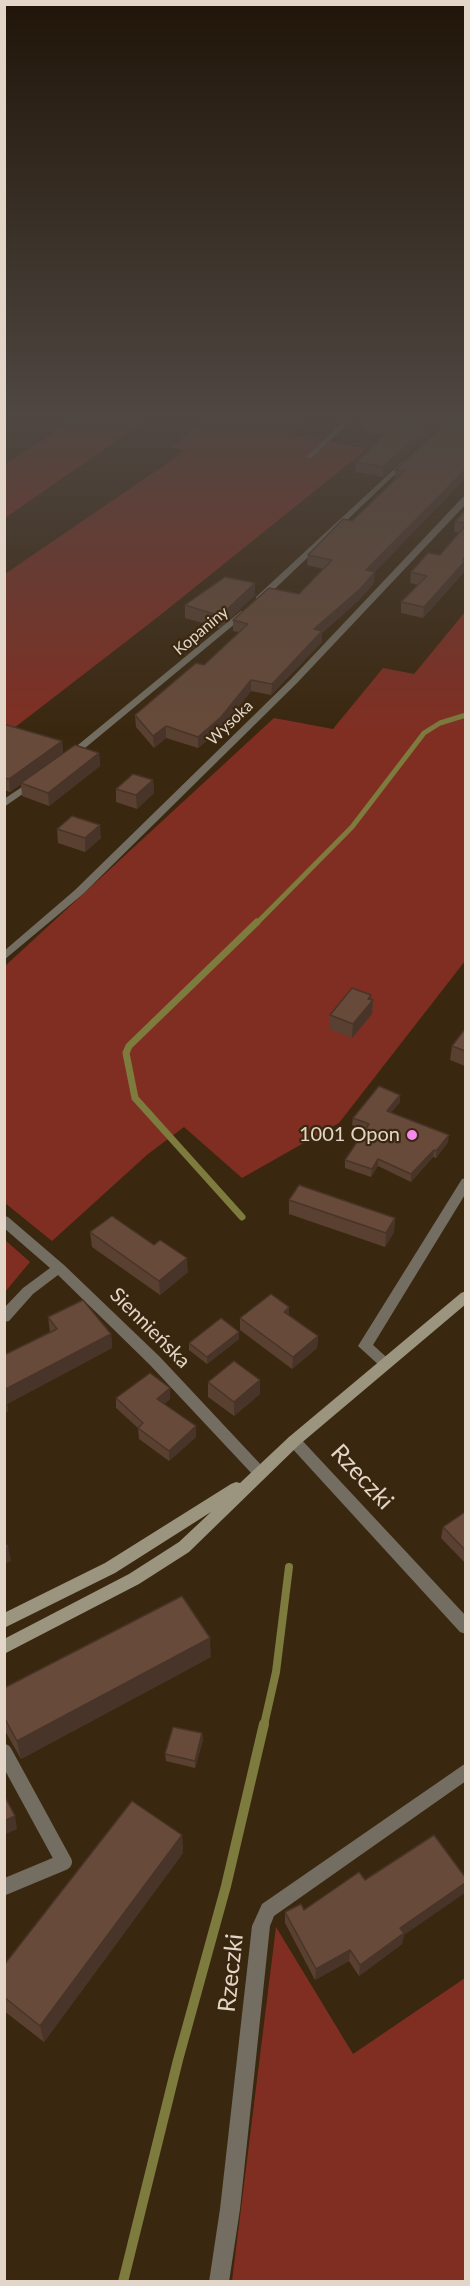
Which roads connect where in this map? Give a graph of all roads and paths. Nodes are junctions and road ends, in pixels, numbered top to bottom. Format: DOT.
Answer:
graph roads {
  1 [pos="340,523"];
  2 [pos="443,523"];
  3 [pos="60,763"];
  4 [pos="41,777"];
  5 [pos="4,804"];
  6 [pos="4,957"];
  7 [pos="465,1182"];
  8 [pos="4,1220"];
  9 [pos="59,1268"];
  10 [pos="465,1296"];
  11 [pos="4,1317"];
  12 [pos="386,1363"];
  13 [pos="294,1441"];
  14 [pos="259,1472"];
  15 [pos="4,1621"];
  16 [pos="465,1627"];
  17 [pos="4,1647"];
  18 [pos="4,1752"];
  19 [pos="465,1771"];
  20 [pos="4,1887"];
  21 [pos="219,2282"];
  1 -- 3 [label="street, Kopaniny"];
  2 -- 6 [label="street, Wysoka"];
  4 -- 5 [label="street"];
  7 -- 12 [label="street"];
  8 -- 9 [label="street, Siennieńska"];
  9 -- 11 [label="street"];
  9 -- 14 [label="street, Siennieńska"];
  10 -- 12 [label="main road"];
  12 -- 13 [label="main road"];
  13 -- 14 [label="main road"];
  13 -- 16 [label="street, Rzeczki"];
  14 -- 15 [label="main road"];
  14 -- 17 [label="main road"];
  18 -- 20 [label="lane"];
  19 -- 21 [label="street, Rzeczki"];
}
